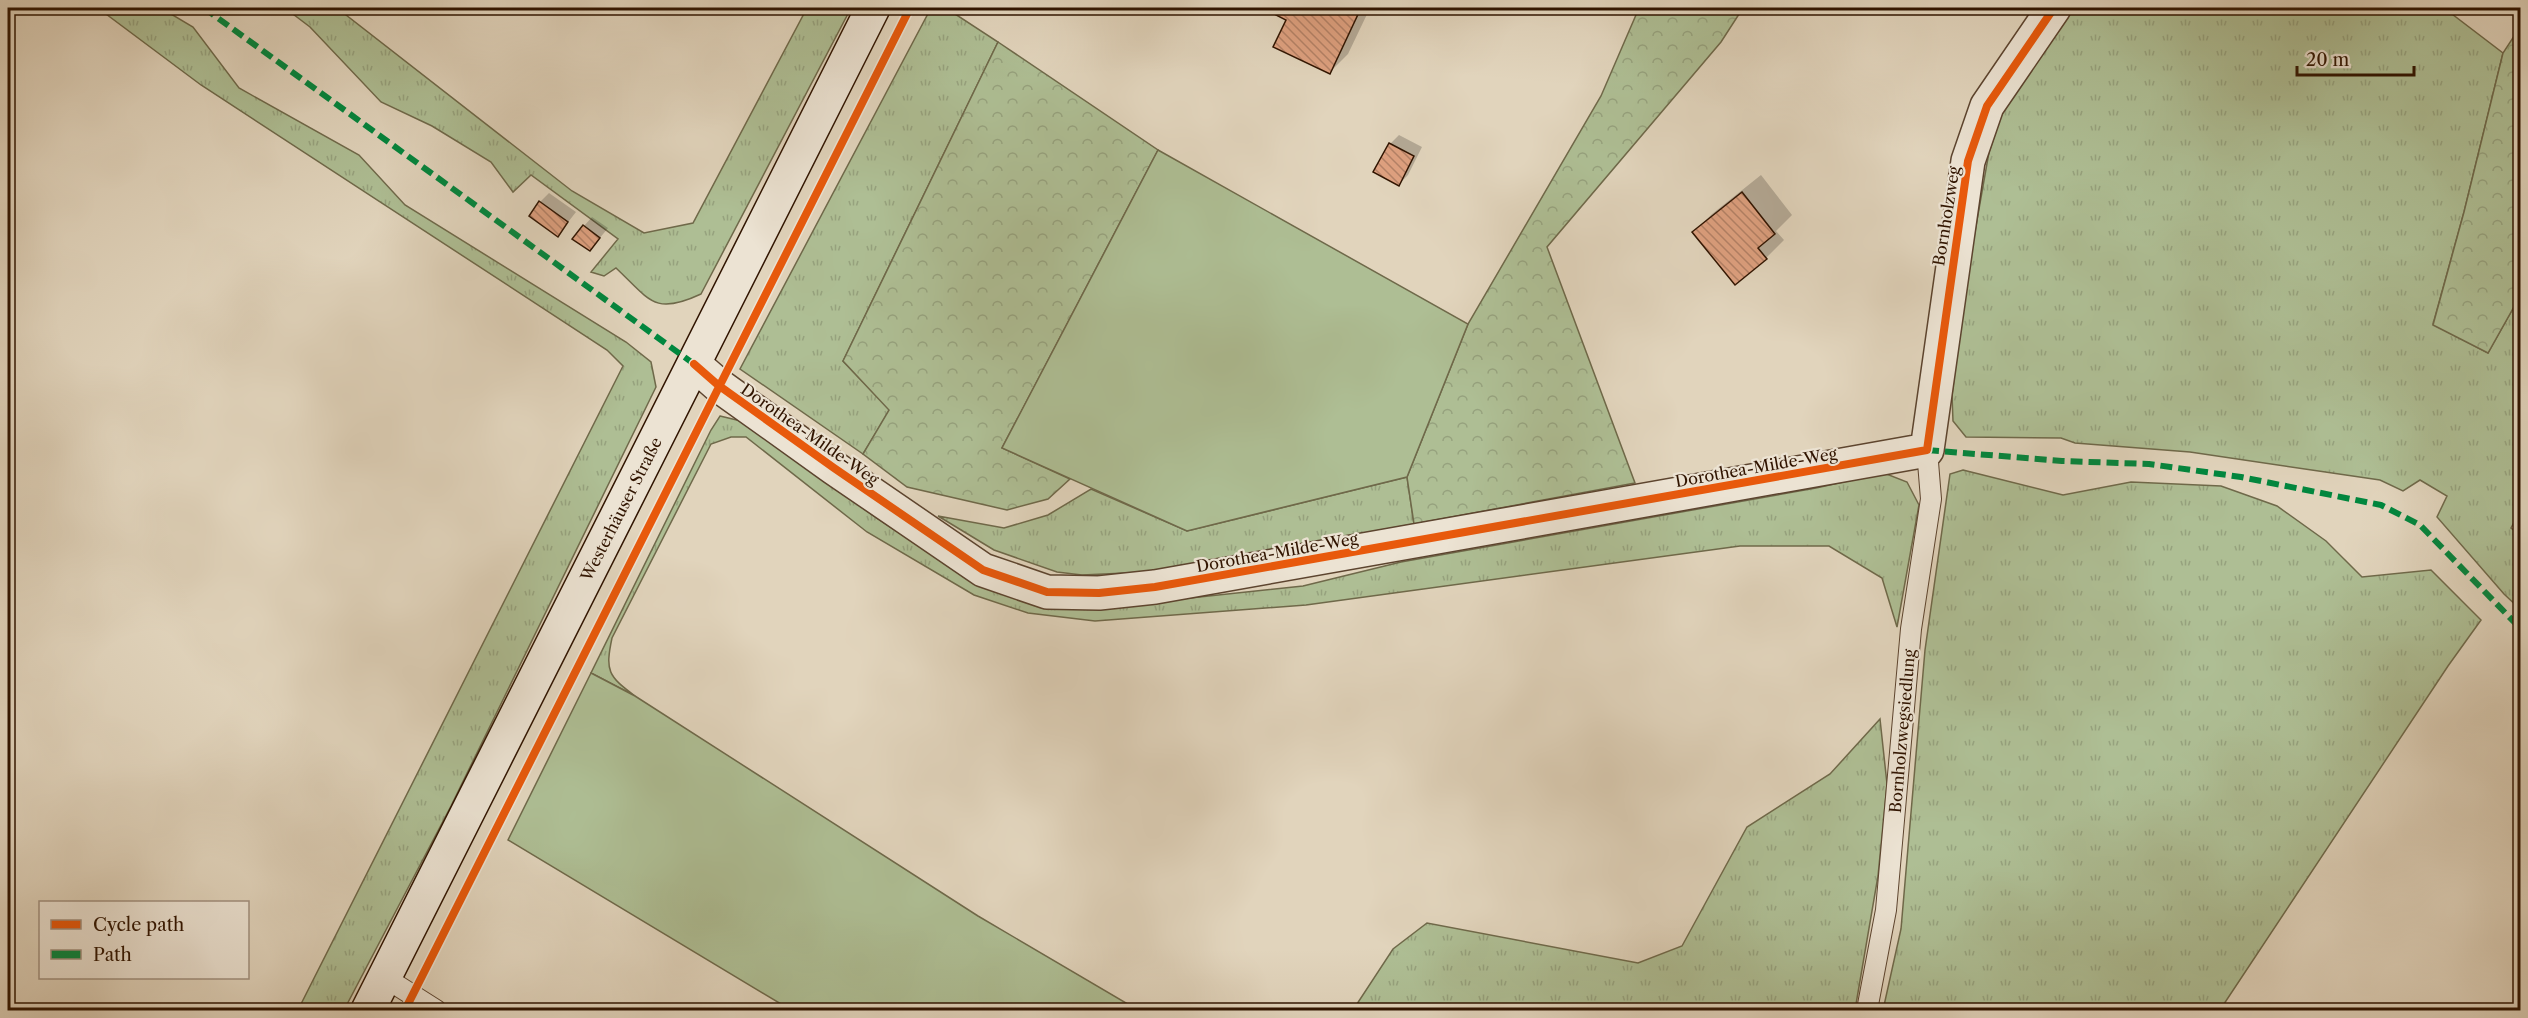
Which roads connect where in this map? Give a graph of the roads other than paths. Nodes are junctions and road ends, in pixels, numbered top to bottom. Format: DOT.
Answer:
graph roads {
  1 [pos="873,8"];
  2 [pos="2054,8"];
  3 [pos="694,364"];
  4 [pos="1927,450"];
  5 [pos="384,977"];
  6 [pos="368,1011"];
  7 [pos="436,1011"];
  8 [pos="1867,1011"];
  1 -- 3 [label="street, Westerhäuser Straße"];
  2 -- 4 [label="street, Bornholzweg"];
  3 -- 4 [label="street, Dorothea-Milde-Weg"];
  3 -- 5 [label="street, Westerhäuser Straße"];
  4 -- 8 [label="lane, Bornholzwegsiedlung"];
  5 -- 6 [label="street, Westerhäuser Straße"];
  5 -- 7 [label="lane"];
}
